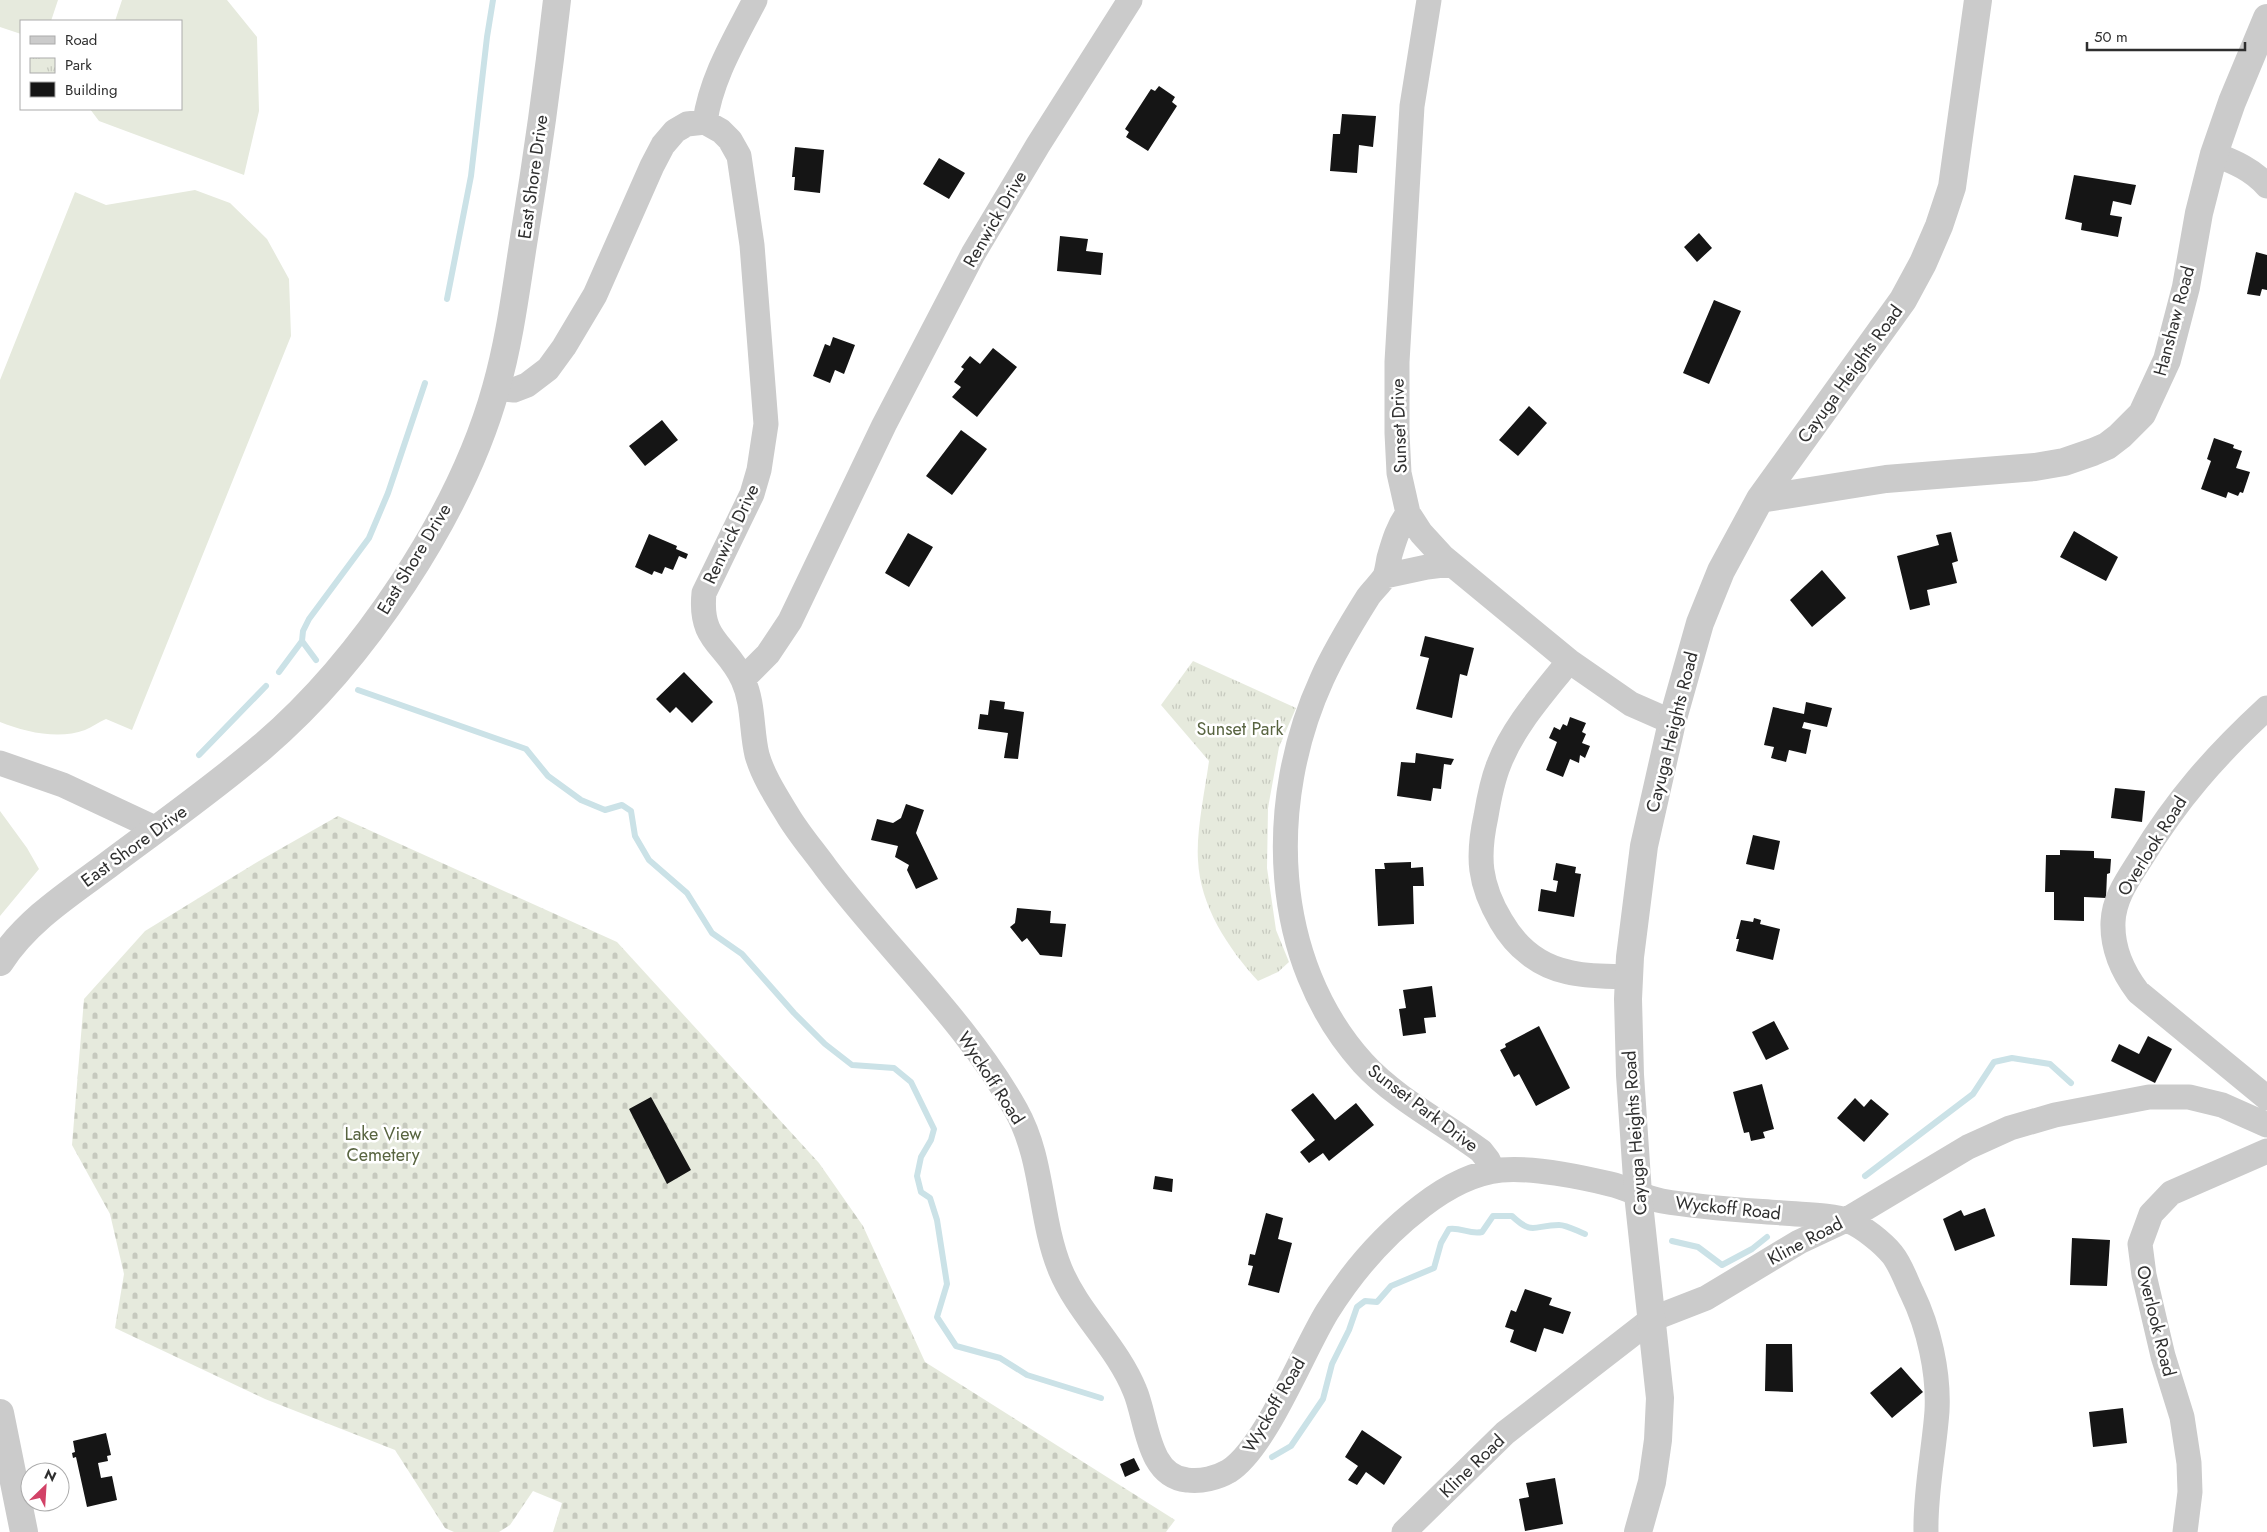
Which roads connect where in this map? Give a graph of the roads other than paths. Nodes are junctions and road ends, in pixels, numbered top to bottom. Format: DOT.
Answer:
graph roads {
  1 [pos="557,0"];
  2 [pos="755,0"];
  3 [pos="1130,0"];
  4 [pos="1429,0"];
  5 [pos="1978,0"];
  6 [pos="2267,18"];
  7 [pos="706,122"];
  8 [pos="2214,154"];
  9 [pos="2267,186"];
  10 [pos="496,388"];
  11 [pos="1760,499"];
  12 [pos="1408,513"];
  13 [pos="1451,564"];
  14 [pos="1385,576"];
  15 [pos="1569,661"];
  16 [pos="743,679"];
  17 [pos="2267,708"];
  18 [pos="1672,722"];
  19 [pos="0,763"];
  20 [pos="157,829"];
  21 [pos="0,962"];
  22 [pos="1629,977"];
  23 [pos="2267,1098"];
  24 [pos="2267,1125"];
  25 [pos="2267,1151"];
  26 [pos="1493,1171"];
  27 [pos="1638,1194"];
  28 [pos="1846,1220"];
  29 [pos="1652,1319"];
  30 [pos="0,1414"];
  31 [pos="24,1532"];
  32 [pos="1404,1532"];
  33 [pos="1638,1532"];
  34 [pos="1926,1532"];
  35 [pos="2184,1532"];
  1 -- 10 [label="street, East Shore Drive"];
  2 -- 7 [label="street"];
  3 -- 16 [label="street, Renwick Drive"];
  4 -- 12 [label="street, Sunset Drive"];
  5 -- 11 [label="street, Cayuga Heights Road"];
  6 -- 8 [label="street, Hanshaw Road"];
  7 -- 10 [label="street"];
  7 -- 16 [label="street, Renwick Drive"];
  8 -- 9 [label="street"];
  8 -- 11 [label="street, Hanshaw Road"];
  10 -- 20 [label="street, East Shore Drive"];
  11 -- 18 [label="street, Cayuga Heights Road"];
  12 -- 13 [label="street, Sunset Drive"];
  12 -- 14 [label="street, Sunset Park Drive"];
  13 -- 14 [label="street"];
  13 -- 15 [label="street, Sunset Drive"];
  14 -- 26 [label="street, Sunset Park Drive"];
  15 -- 18 [label="street, Sunset Drive"];
  15 -- 22 [label="street"];
  16 -- 26 [label="street, Wyckoff Road"];
  17 -- 23 [label="street, Overlook Road"];
  18 -- 22 [label="street, Cayuga Heights Road"];
  19 -- 20 [label="street"];
  20 -- 21 [label="street, East Shore Drive"];
  22 -- 27 [label="street, Cayuga Heights Road"];
  24 -- 28 [label="street, Kline Road"];
  25 -- 35 [label="street, Overlook Road"];
  26 -- 27 [label="street, Wyckoff Road"];
  27 -- 28 [label="street, Wyckoff Road"];
  27 -- 29 [label="street, Cayuga Heights Road"];
  28 -- 29 [label="street, Kline Road"];
  28 -- 34 [label="street, Wyckoff Road"];
  29 -- 32 [label="street, Kline Road"];
  29 -- 33 [label="street, Cayuga Heights Road"];
  30 -- 31 [label="street"];
}
